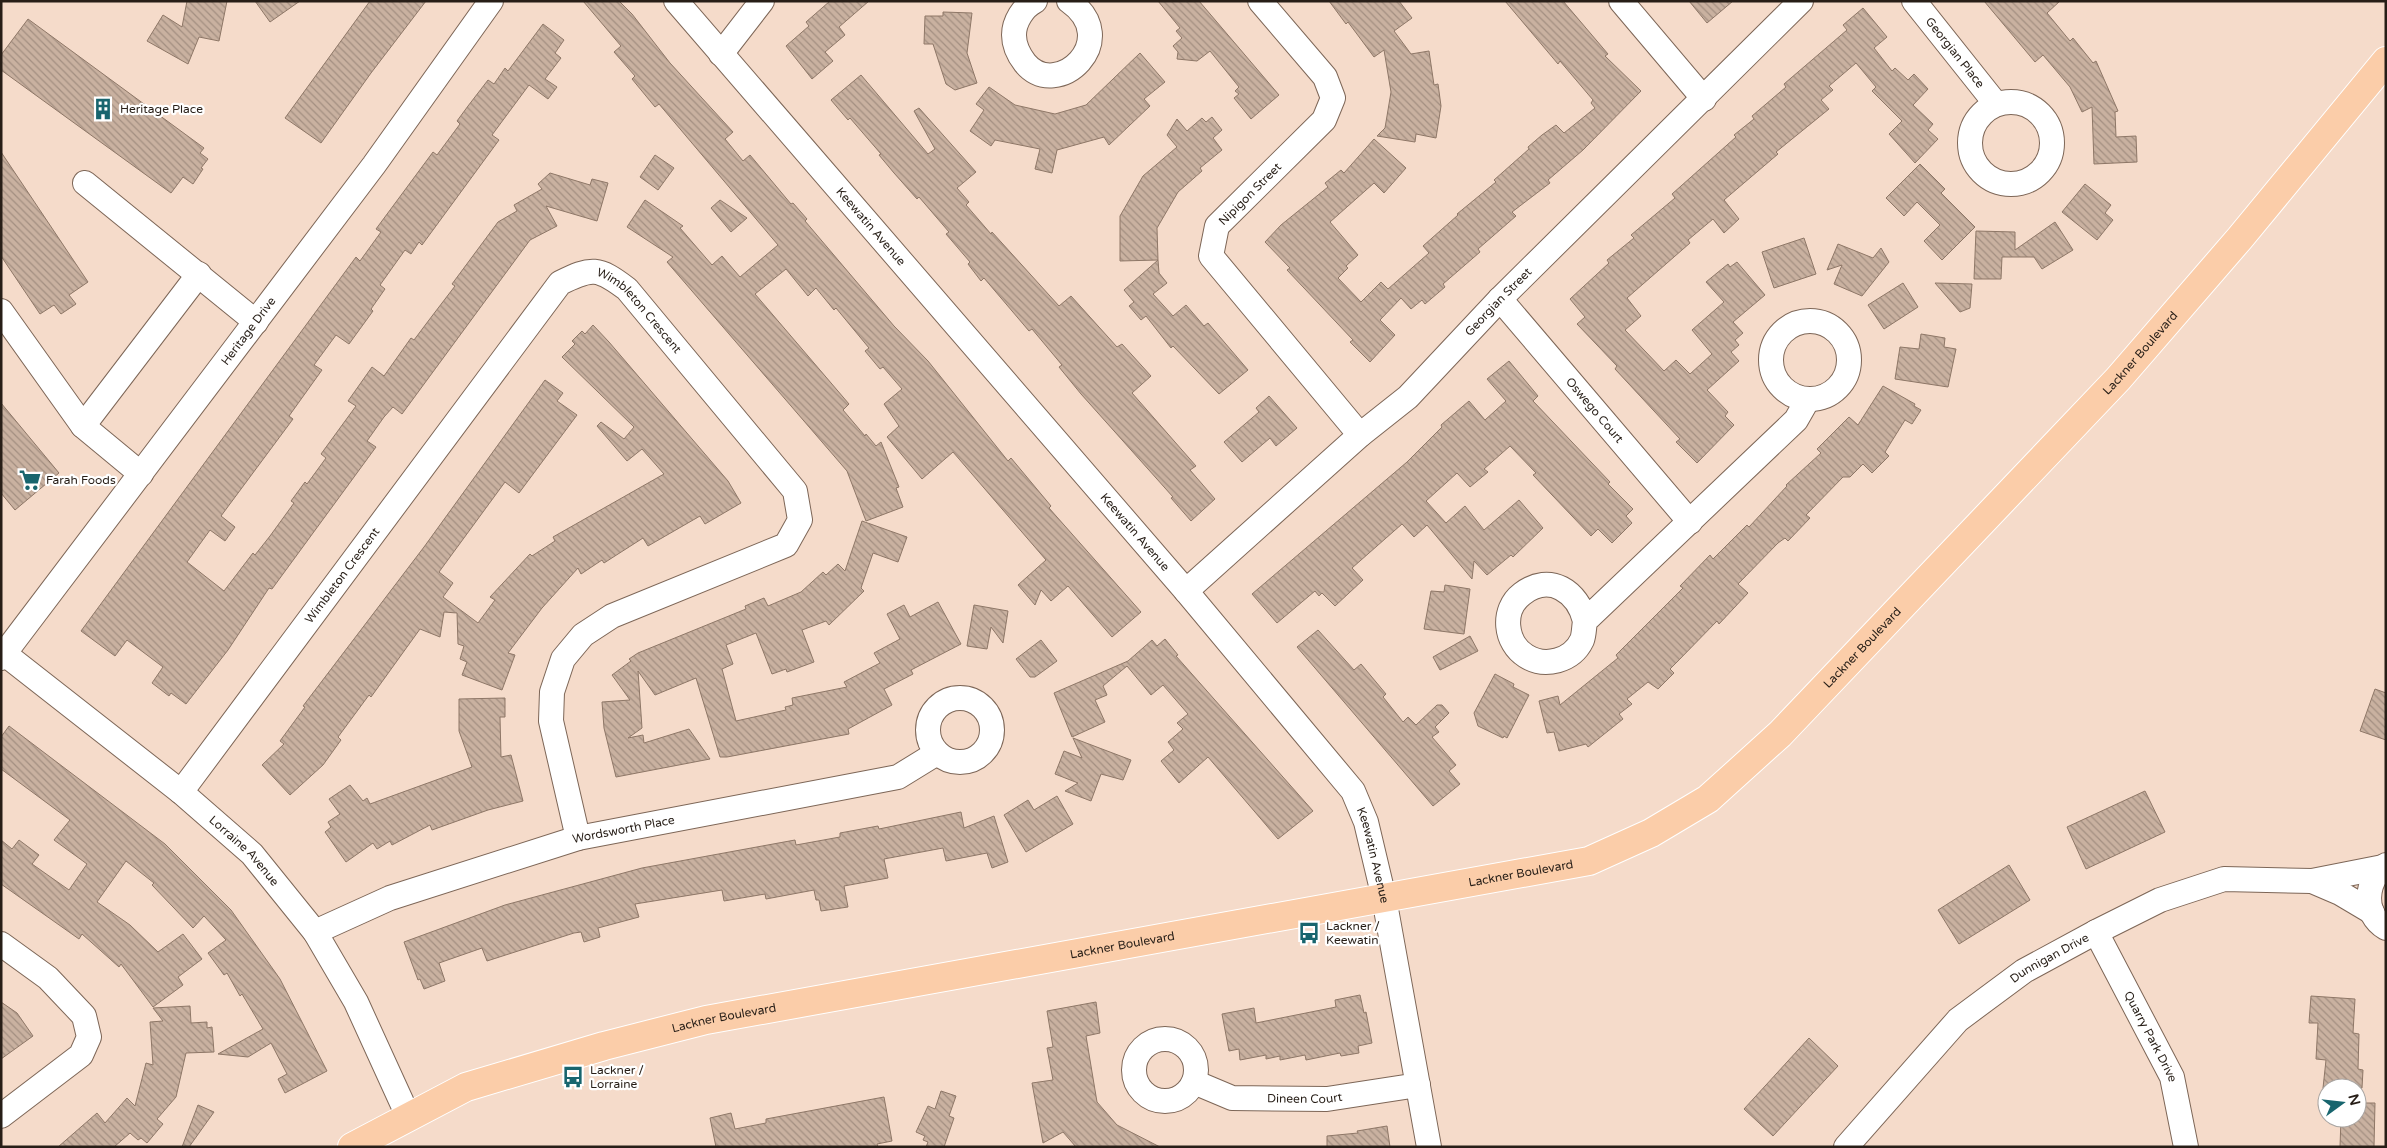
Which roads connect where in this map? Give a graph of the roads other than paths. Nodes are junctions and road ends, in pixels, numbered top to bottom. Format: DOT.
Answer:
graph roads {
  1 [pos="492,1"];
  2 [pos="676,1"];
  3 [pos="762,1"];
  4 [pos="1035,1"];
  5 [pos="1260,1"];
  6 [pos="1621,1"];
  7 [pos="1801,1"];
  8 [pos="1914,1"];
  9 [pos="1079,4"];
  10 [pos="721,54"];
  11 [pos="2386,61"];
  12 [pos="1704,99"];
  13 [pos="1996,104"];
  14 [pos="86,183"];
  15 [pos="199,274"];
  16 [pos="1500,299"];
  17 [pos="1,311"];
  18 [pos="256,322"];
  19 [pos="1808,399"];
  20 [pos="83,426"];
  21 [pos="1360,435"];
  22 [pos="141,474"];
  23 [pos="1690,522"];
  24 [pos="1186,591"];
  25 [pos="1585,621"];
  26 [pos="2,654"];
  27 [pos="938,753"];
  28 [pos="181,792"];
  29 [pos="578,838"];
  30 [pos="2384,866"];
  31 [pos="2312,881"];
  32 [pos="1384,898"];
  33 [pos="2382,926"];
  34 [pos="315,932"];
  35 [pos="2096,932"];
  36 [pos="1,944"];
  37 [pos="1194,1082"];
  38 [pos="1418,1085"];
  39 [pos="1,1116"];
  40 [pos="408,1116"];
  41 [pos="352,1147"];
  42 [pos="1429,1147"];
  43 [pos="1846,1147"];
  44 [pos="2186,1147"];
  1 -- 18 [label="street, Heritage Drive"];
  2 -- 10 [label="street, Keewatin Avenue"];
  3 -- 10 [label="street"];
  4 -- 9 [label="street"];
  5 -- 21 [label="street, Nipigon Street"];
  6 -- 12 [label="street"];
  7 -- 12 [label="street, Georgian Street"];
  8 -- 13 [label="street, Georgian Place"];
  10 -- 24 [label="street, Keewatin Avenue"];
  11 -- 32 [label="main road, Lackner Boulevard"];
  12 -- 16 [label="street, Georgian Street"];
  14 -- 15 [label="street"];
  15 -- 18 [label="street"];
  15 -- 20 [label="street"];
  16 -- 21 [label="street, Georgian Street"];
  16 -- 23 [label="street, Oswego Court"];
  17 -- 20 [label="street"];
  18 -- 22 [label="street, Heritage Drive"];
  19 -- 23 [label="street"];
  20 -- 22 [label="street"];
  21 -- 24 [label="street, Georgian Street"];
  22 -- 26 [label="street, Heritage Drive"];
  23 -- 25 [label="street"];
  24 -- 32 [label="street, Keewatin Avenue"];
  26 -- 28 [label="street, Lorraine Avenue"];
  27 -- 29 [label="street, Wordsworth Place"];
  28 -- 29 [label="street, Wimbleton Crescent"];
  28 -- 34 [label="street, Lorraine Avenue"];
  29 -- 34 [label="street, Wordsworth Place"];
  30 -- 31 [label="street, Dunnigan Drive"];
  30 -- 33 [label="street"];
  31 -- 33 [label="street, Dunnigan Drive"];
  31 -- 35 [label="street, Dunnigan Drive"];
  32 -- 38 [label="street, Keewatin Avenue"];
  32 -- 40 [label="main road, Lackner Boulevard"];
  34 -- 40 [label="street, Lorraine Avenue"];
  35 -- 43 [label="street, Dunnigan Drive"];
  35 -- 44 [label="street, Quarry Park Drive"];
  36 -- 39 [label="street"];
  37 -- 38 [label="street, Dineen Court"];
  38 -- 42 [label="street, Keewatin Avenue"];
  40 -- 41 [label="main road, Lackner Boulevard"];
}
